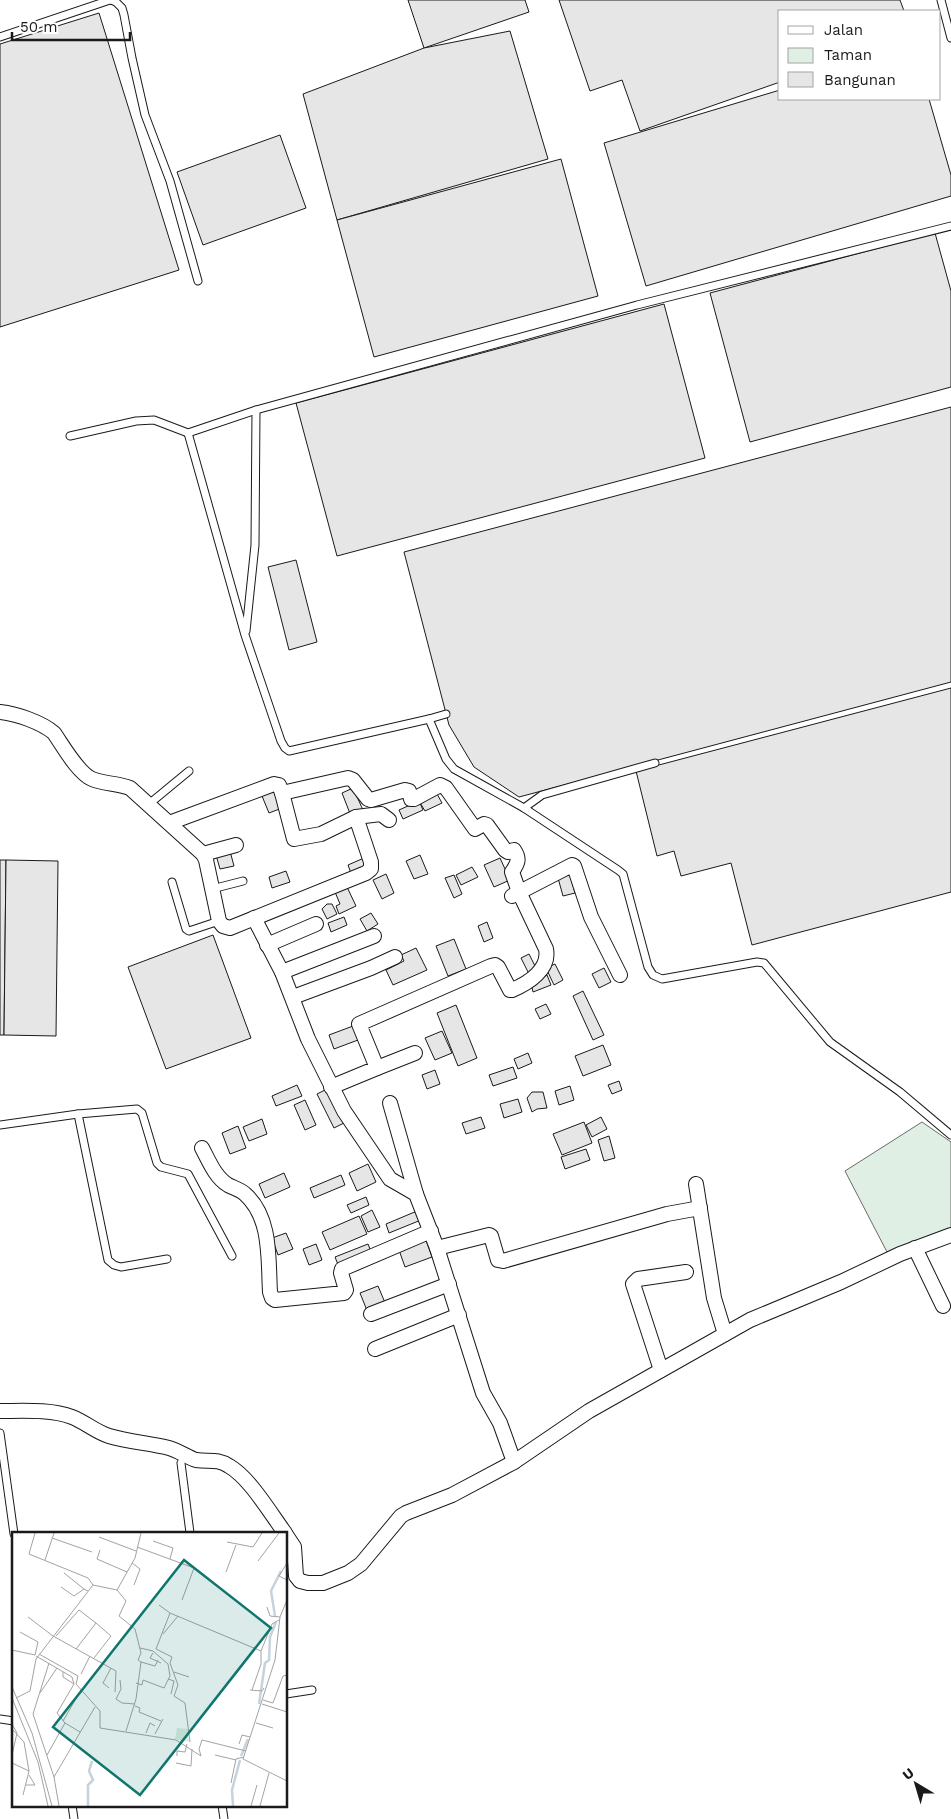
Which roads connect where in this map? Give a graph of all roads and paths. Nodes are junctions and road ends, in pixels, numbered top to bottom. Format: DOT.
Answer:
graph roads {
  1 [pos="111,0"];
  2 [pos="942,0"];
  3 [pos="0,37"];
  4 [pos="951,38"];
  5 [pos="951,226"];
  6 [pos="198,281"];
  7 [pos="256,410"];
  8 [pos="188,433"];
  9 [pos="70,436"];
  10 [pos="245,634"];
  11 [pos="0,712"];
  12 [pos="446,714"];
  13 [pos="429,719"];
  14 [pos="655,763"];
  15 [pos="189,771"];
  16 [pos="282,793"];
  17 [pos="148,804"];
  18 [pos="524,808"];
  19 [pos="356,817"];
  20 [pos="389,820"];
  21 [pos="169,823"];
  22 [pos="236,845"];
  23 [pos="203,854"];
  24 [pos="243,881"];
  25 [pos="172,882"];
  26 [pos="212,889"];
  27 [pos="516,894"];
  28 [pos="254,918"];
  29 [pos="219,921"];
  30 [pos="316,924"];
  31 [pos="374,936"];
  32 [pos="267,945"];
  33 [pos="395,957"];
  34 [pos="282,972"];
  35 [pos="620,975"];
  36 [pos="293,997"];
  37 [pos="415,1053"];
  38 [pos="377,1068"];
  39 [pos="331,1087"];
  40 [pos="390,1103"];
  41 [pos="78,1114"];
  42 [pos="0,1125"];
  43 [pos="951,1135"];
  44 [pos="202,1148"];
  45 [pos="696,1184"];
  46 [pos="416,1194"];
  47 [pos="700,1208"];
  48 [pos="431,1231"];
  49 [pos="951,1236"];
  50 [pos="437,1248"];
  51 [pos="915,1248"];
  52 [pos="232,1256"];
  53 [pos="167,1260"];
  54 [pos="686,1272"];
  55 [pos="449,1284"];
  56 [pos="943,1306"];
  57 [pos="371,1314"];
  58 [pos="459,1315"];
  59 [pos="725,1334"];
  60 [pos="375,1350"];
  61 [pos="661,1370"];
  62 [pos="0,1411"];
  63 [pos="0,1433"];
  64 [pos="514,1462"];
  65 [pos="181,1463"];
  66 [pos="14,1532"];
  67 [pos="190,1532"];
  68 [pos="284,1532"];
  69 [pos="288,1539"];
  70 [pos="312,1690"];
  71 [pos="288,1694"];
  72 [pos="72,1806"];
  73 [pos="222,1806"];
  74 [pos="74,1819"];
  75 [pos="224,1819"];
  1 -- 3 [label="lane"];
  1 -- 6 [label="lane"];
  2 -- 4 [label="lane"];
  5 -- 7 [label="lane"];
  7 -- 8 [label="lane"];
  7 -- 10 [label="lane"];
  8 -- 9 [label="lane"];
  8 -- 10 [label="lane"];
  10 -- 13 [label="lane"];
  11 -- 17 [label="street"];
  12 -- 13 [label="lane"];
  13 -- 18 [label="lane"];
  14 -- 18 [label="lane"];
  15 -- 17 [label="lane"];
  16 -- 19 [label="street"];
  16 -- 21 [label="street"];
  16 -- 27 [label="street"];
  17 -- 21 [label="street"];
  18 -- 43 [label="lane"];
  19 -- 20 [label="street"];
  19 -- 28 [label="street"];
  21 -- 23 [label="street"];
  22 -- 23 [label="street"];
  23 -- 26 [label="street"];
  24 -- 26 [label="lane"];
  25 -- 29 [label="lane"];
  26 -- 29 [label="street"];
  27 -- 35 [label="street"];
  27 -- 38 [label="street"];
  28 -- 29 [label="street"];
  28 -- 32 [label="street"];
  30 -- 32 [label="street"];
  31 -- 34 [label="street"];
  32 -- 34 [label="street"];
  33 -- 36 [label="street"];
  34 -- 36 [label="street"];
  36 -- 39 [label="street"];
  37 -- 38 [label="street"];
  38 -- 39 [label="street"];
  39 -- 46 [label="street"];
  40 -- 46 [label="street"];
  41 -- 42 [label="lane"];
  41 -- 52 [label="lane"];
  41 -- 53 [label="lane"];
  44 -- 48 [label="street"];
  45 -- 47 [label="street"];
  46 -- 48 [label="street"];
  47 -- 50 [label="street"];
  47 -- 59 [label="street"];
  48 -- 50 [label="street"];
  49 -- 51 [label="street"];
  50 -- 55 [label="street"];
  51 -- 56 [label="street"];
  51 -- 59 [label="street"];
  54 -- 61 [label="street"];
  55 -- 57 [label="street"];
  55 -- 58 [label="street"];
  58 -- 60 [label="street"];
  58 -- 64 [label="street"];
  59 -- 61 [label="street"];
  61 -- 64 [label="street"];
  62 -- 68 [label="street"];
  63 -- 66 [label="lane"];
  64 -- 69 [label="street"];
  65 -- 67 [label="lane"];
  70 -- 71 [label="lane"];
  72 -- 74 [label="lane"];
  73 -- 75 [label="lane"];
}
